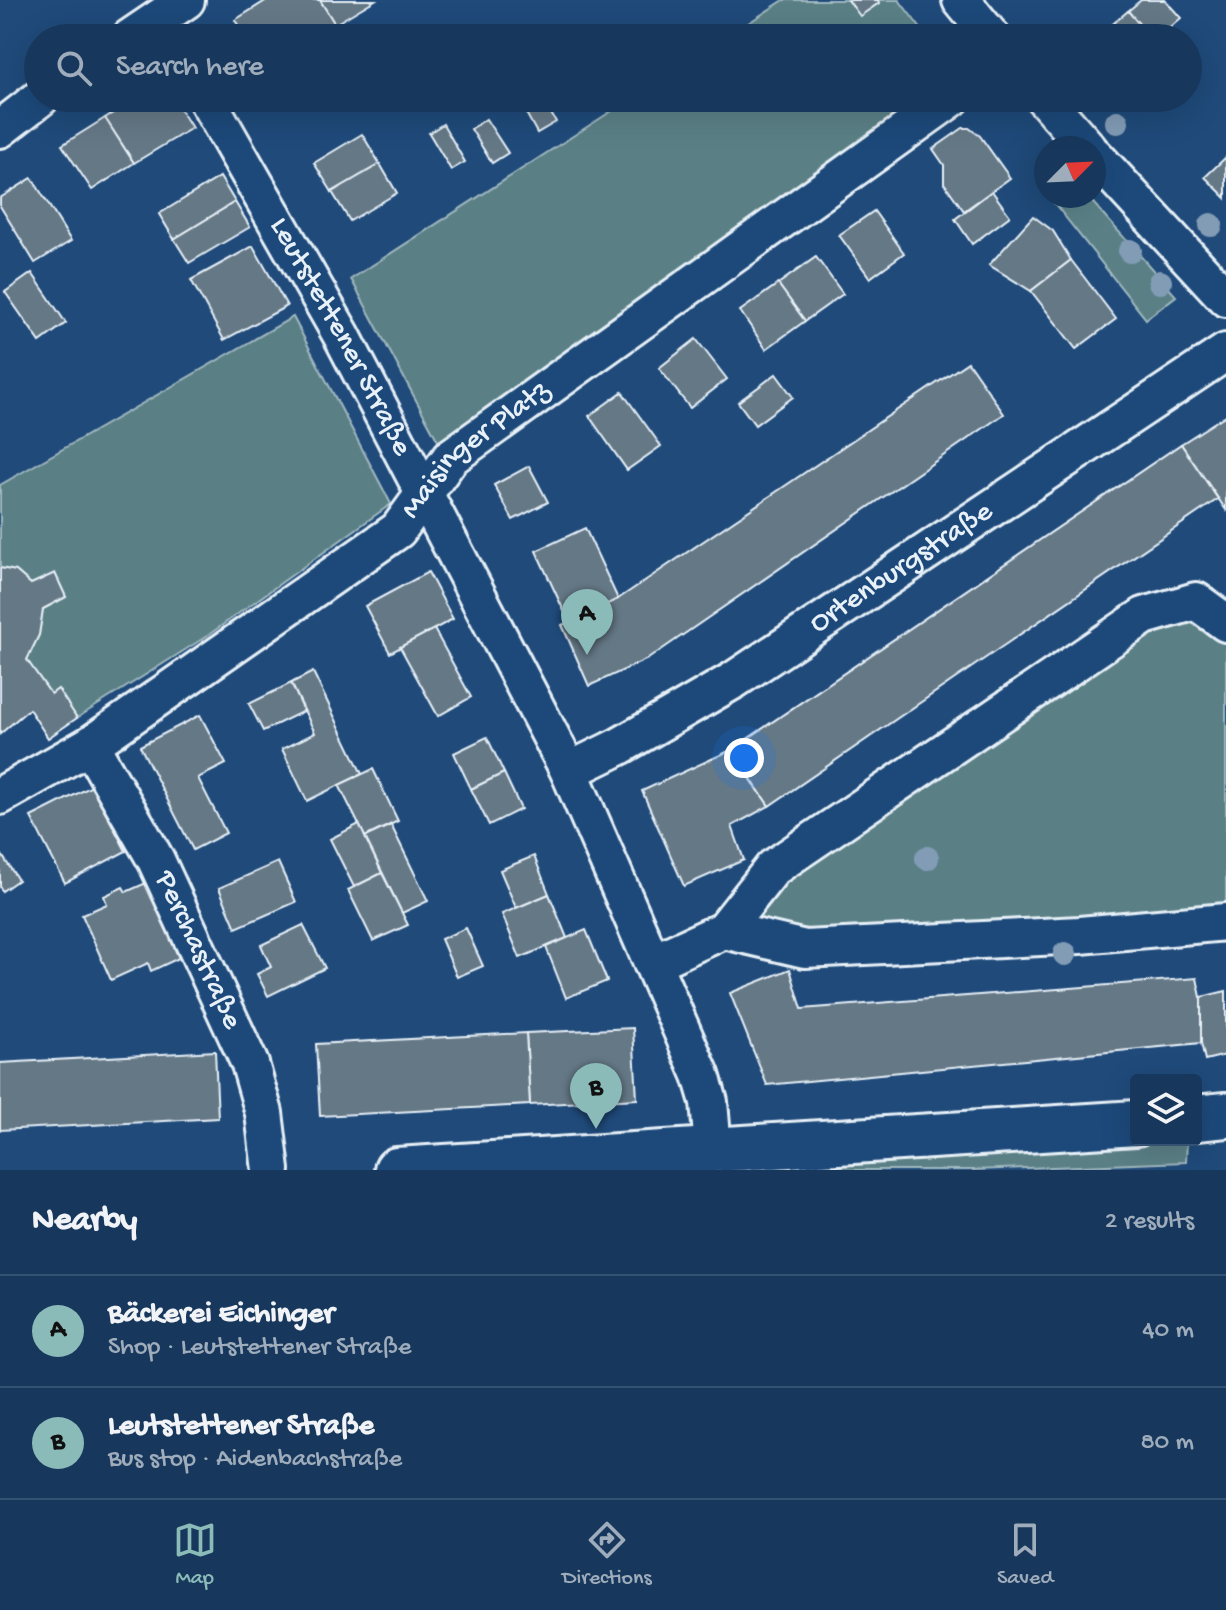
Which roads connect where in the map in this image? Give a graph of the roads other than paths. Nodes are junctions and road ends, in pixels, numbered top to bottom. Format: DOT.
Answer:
graph roads {
  1 [pos="961,0"];
  2 [pos="981,24"];
  3 [pos="24,110"];
  4 [pos="214,112"];
  5 [pos="932,112"];
  6 [pos="1056,112"];
  7 [pos="0,129"];
  8 [pos="1077,136"];
  9 [pos="1106,168"];
  10 [pos="1226,298"];
  11 [pos="1226,352"];
  12 [pos="424,494"];
  13 [pos="1226,623"];
  14 [pos="90,745"];
  15 [pos="569,771"];
  16 [pos="0,796"];
  17 [pos="1226,922"];
  18 [pos="724,930"];
  19 [pos="652,963"];
  20 [pos="1226,1115"];
  21 [pos="1202,1117"];
  22 [pos="1130,1123"];
  23 [pos="713,1148"];
  24 [pos="271,1170"];
  25 [pos="397,1170"];
  1 -- 2 [label="street"];
  3 -- 7 [label="street"];
  4 -- 12 [label="street, Leutstettener Straße"];
  5 -- 12 [label="street, Maisinger Platz"];
  6 -- 8 [label="street"];
  9 -- 10 [label="street"];
  11 -- 15 [label="street, Ortenburgstraße"];
  12 -- 14 [label="street, Maisinger Platz"];
  12 -- 15 [label="street, Leutstettener Straße"];
  13 -- 18 [label="street"];
  14 -- 16 [label="street, Maisinger Platz"];
  14 -- 24 [label="street, Perchastraße"];
  15 -- 19 [label="street, Leutstettener Straße"];
  17 -- 18 [label="street"];
  18 -- 19 [label="street"];
  19 -- 23 [label="street, Leutstettener Straße"];
  20 -- 21 [label="main road"];
  22 -- 23 [label="main road"];
  23 -- 25 [label="main road"];
}
